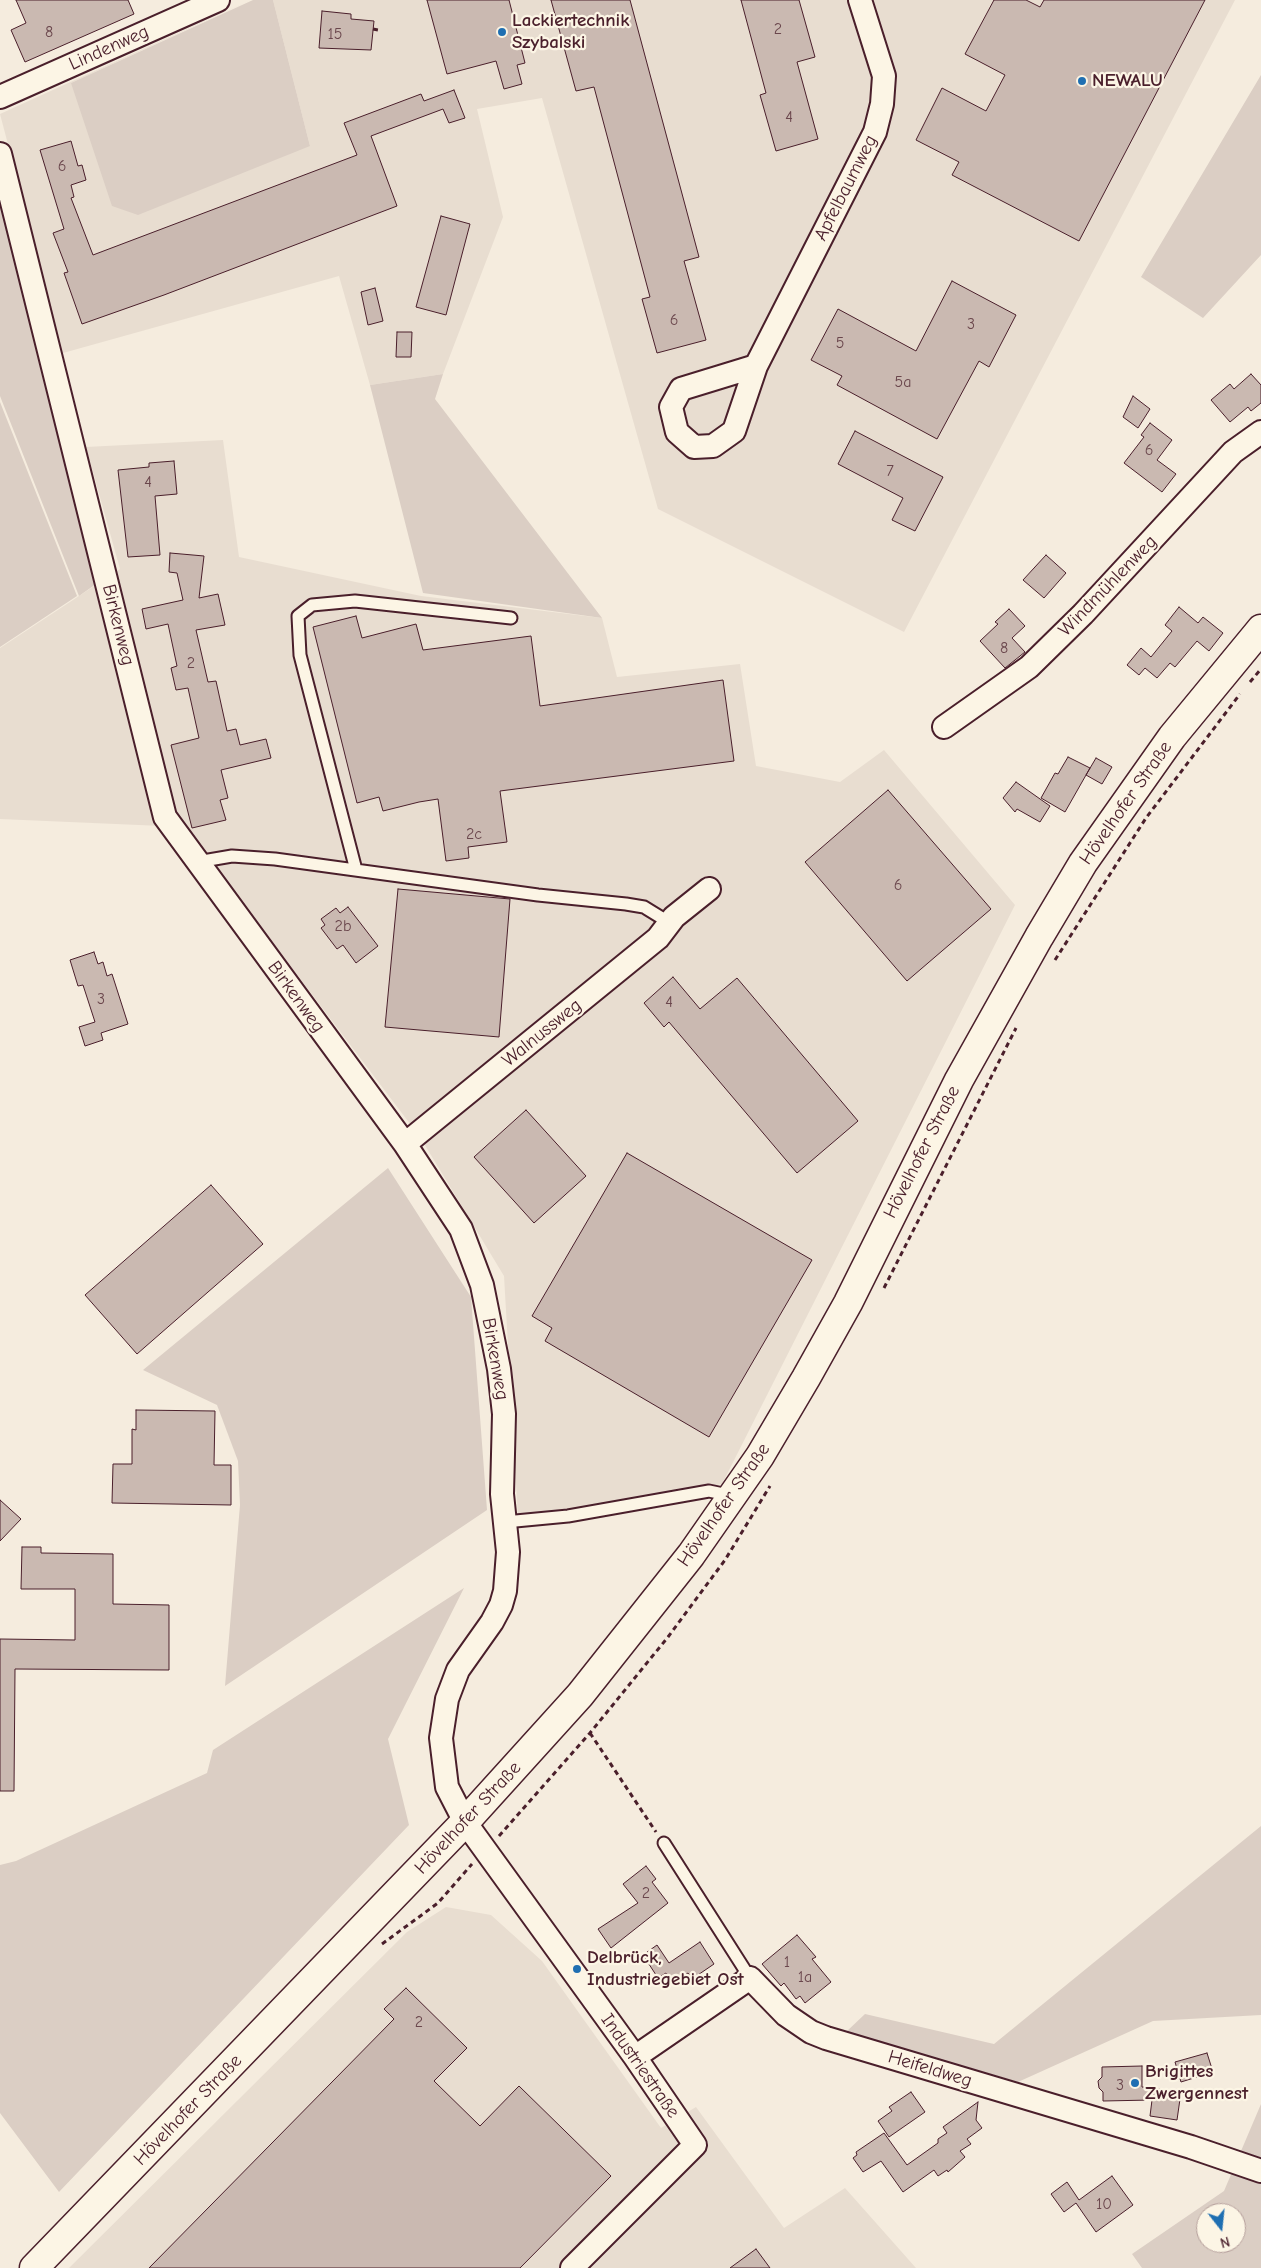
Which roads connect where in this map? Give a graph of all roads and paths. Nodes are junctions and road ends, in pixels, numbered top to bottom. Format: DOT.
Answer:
graph roads {
  1 [pos="218,0"];
  2 [pos="860,0"];
  3 [pos="373,29"];
  4 [pos="378,30"];
  5 [pos="0,97"];
  6 [pos="0,154"];
  7 [pos="756,366"];
  8 [pos="1261,432"];
  9 [pos="511,618"];
  10 [pos="1261,629"];
  11 [pos="1261,669"];
  12 [pos="1248,684"];
  13 [pos="1242,691"];
  14 [pos="944,727"];
  15 [pos="197,862"];
  16 [pos="356,870"];
  17 [pos="708,889"];
  18 [pos="672,920"];
  19 [pos="1051,967"];
  20 [pos="1020,1023"];
  21 [pos="405,1144"];
  22 [pos="882,1290"];
  23 [pos="775,1477"];
  24 [pos="734,1496"];
  25 [pos="505,1522"];
  26 [pos="590,1733"];
  27 [pos="465,1822"];
  28 [pos="664,1843"];
  29 [pos="485,1851"];
  30 [pos="750,1978"];
  31 [pos="635,2057"];
  32 [pos="1261,2171"];
  33 [pos="34,2268"];
  34 [pos="572,2268"];
  1 -- 5 [label="street, Lindenweg"];
  2 -- 7 [label="street, Apfelbaumweg"];
  3 -- 4 [label="path"];
  6 -- 15 [label="street, Birkenweg"];
  8 -- 14 [label="street, Windmühlenweg"];
  9 -- 16 [label="lane"];
  10 -- 24 [label="main road, Hövelhofer Straße"];
  11 -- 12 [label="path"];
  13 -- 19 [label="path"];
  15 -- 16 [label="lane"];
  15 -- 21 [label="street, Birkenweg"];
  16 -- 18 [label="lane"];
  17 -- 18 [label="street"];
  18 -- 21 [label="street, Walnussweg"];
  20 -- 22 [label="path"];
  21 -- 25 [label="street, Birkenweg"];
  23 -- 26 [label="path"];
  24 -- 25 [label="lane"];
  24 -- 27 [label="main road, Hövelhofer Straße"];
  25 -- 27 [label="street, Birkenweg"];
  26 -- 28 [label="path"];
  26 -- 29 [label="path"];
  27 -- 29 [label="street, Industriestraße"];
  27 -- 33 [label="main road, Hövelhofer Straße"];
  28 -- 30 [label="lane"];
  29 -- 31 [label="street, Industriestraße"];
  30 -- 31 [label="street"];
  30 -- 32 [label="street, Heifeldweg"];
  31 -- 34 [label="street, Industriestraße"];
}
